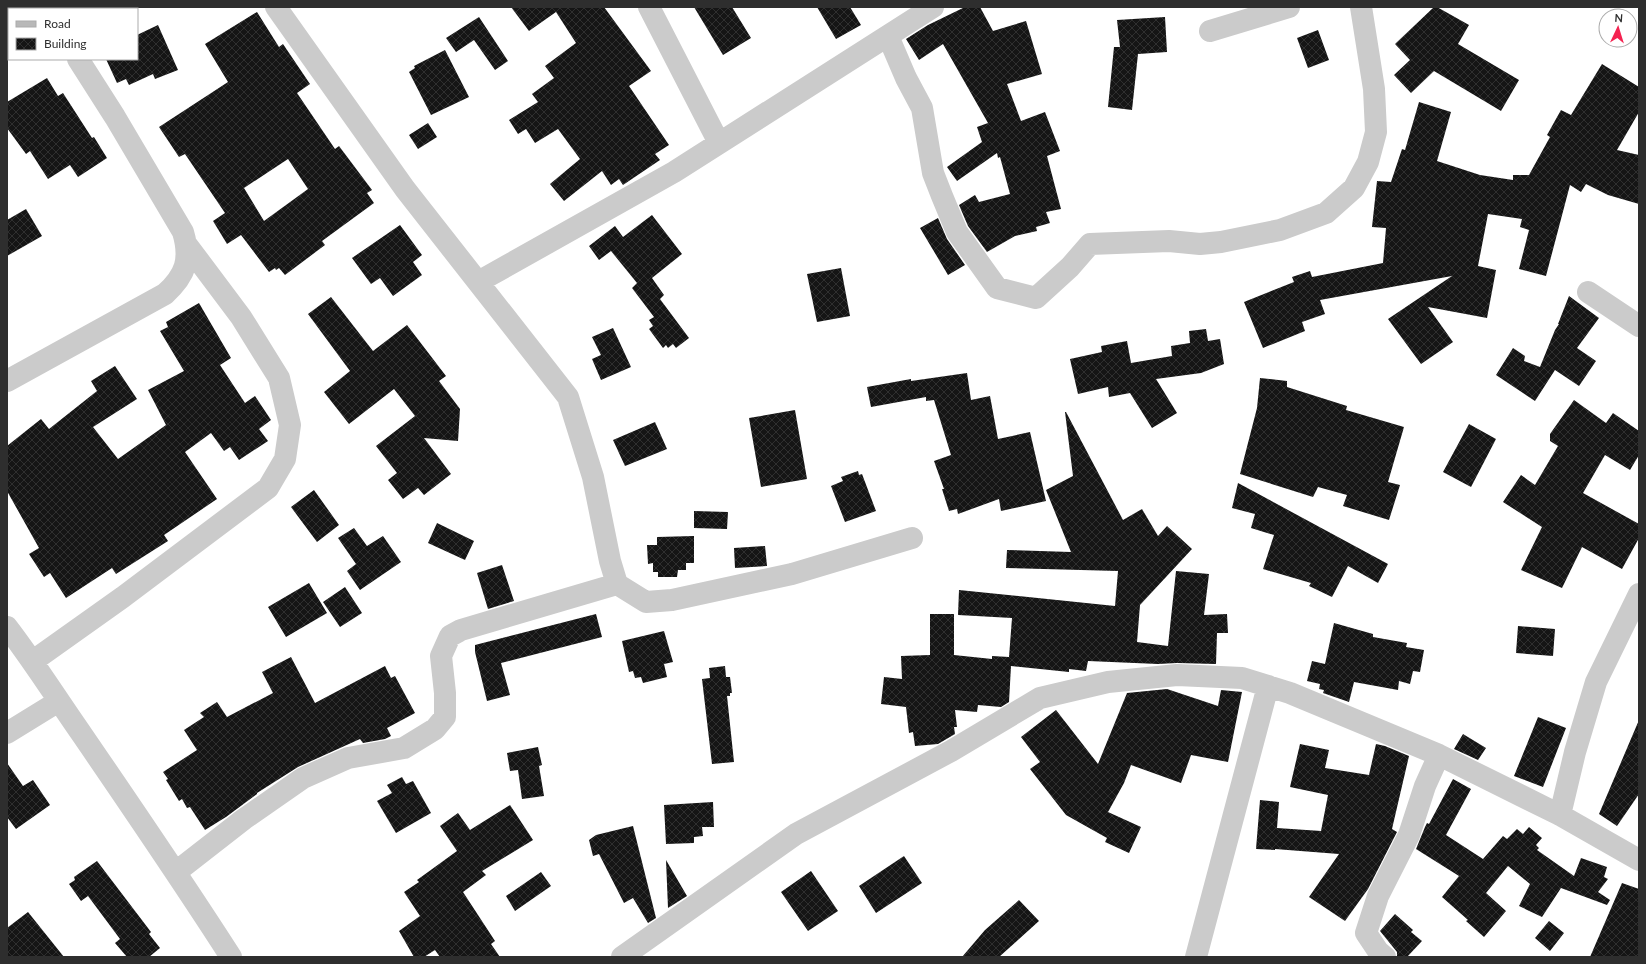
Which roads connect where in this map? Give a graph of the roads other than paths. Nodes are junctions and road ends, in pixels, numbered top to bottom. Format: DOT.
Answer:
graph roads {
  1 [pos="10,7"];
  2 [pos="276,7"];
  3 [pos="649,7"];
  4 [pos="933,7"];
  5 [pos="1289,7"];
  6 [pos="1361,7"];
  7 [pos="7,8"];
  8 [pos="1210,31"];
  9 [pos="888,36"];
  10 [pos="79,60"];
  11 [pos="719,142"];
  12 [pos="187,245"];
  13 [pos="478,282"];
  14 [pos="1588,292"];
  15 [pos="1639,326"];
  16 [pos="7,381"];
  17 [pos="912,538"];
  18 [pos="617,584"];
  19 [pos="1639,594"];
  20 [pos="7,627"];
  21 [pos="33,661"];
  22 [pos="1268,686"];
  23 [pos="59,701"];
  24 [pos="7,732"];
  25 [pos="1439,755"];
  26 [pos="1560,815"];
  27 [pos="1639,860"];
  28 [pos="176,872"];
  29 [pos="631,955"];
  30 [pos="231,957"];
  31 [pos="1196,957"];
  32 [pos="1385,957"];
  1 -- 7 [label="main road"];
  2 -- 13 [label="street"];
  3 -- 11 [label="street"];
  4 -- 9 [label="street"];
  5 -- 8 [label="street"];
  6 -- 9 [label="street"];
  9 -- 11 [label="street"];
  10 -- 12 [label="street"];
  11 -- 13 [label="street"];
  12 -- 16 [label="street"];
  12 -- 21 [label="street"];
  13 -- 18 [label="street"];
  14 -- 15 [label="street"];
  17 -- 18 [label="street"];
  18 -- 28 [label="street"];
  19 -- 26 [label="street"];
  20 -- 21 [label="street"];
  21 -- 23 [label="street"];
  22 -- 25 [label="street"];
  22 -- 29 [label="street"];
  22 -- 31 [label="street"];
  23 -- 24 [label="street"];
  23 -- 28 [label="street"];
  25 -- 26 [label="street"];
  25 -- 32 [label="street"];
  26 -- 27 [label="street"];
  28 -- 30 [label="street"];
}
